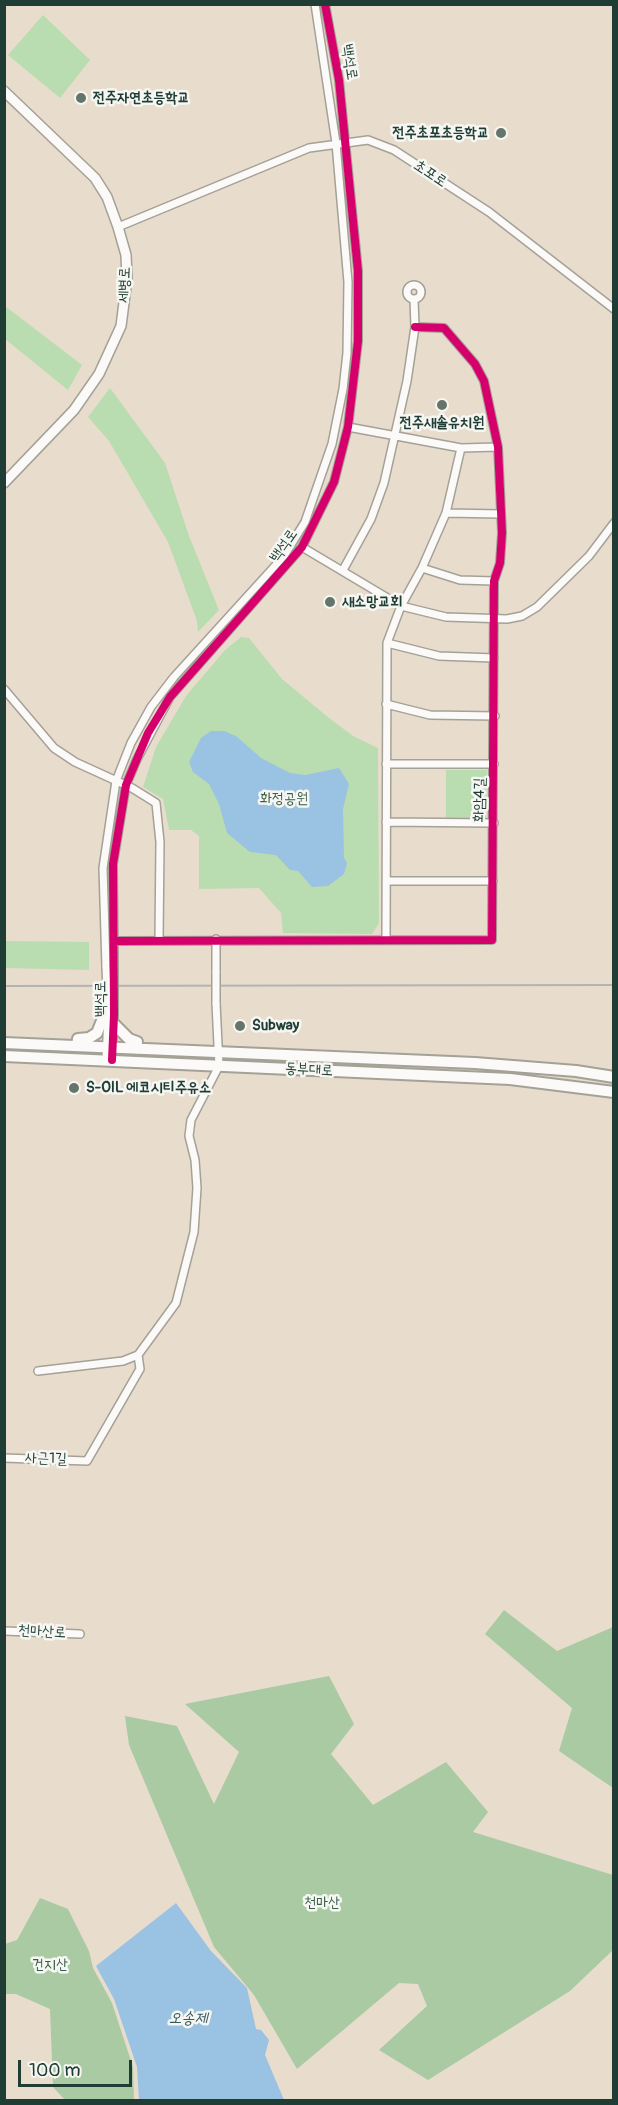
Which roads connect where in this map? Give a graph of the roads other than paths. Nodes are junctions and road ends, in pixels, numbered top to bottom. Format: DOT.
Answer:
graph roads {
  1 [pos="315,4"];
  2 [pos="325,4"];
  3 [pos="4,91"];
  4 [pos="340,142"];
  5 [pos="118,227"];
  6 [pos="414,299"];
  7 [pos="614,309"];
  8 [pos="415,327"];
  9 [pos="348,427"];
  10 [pos="395,436"];
  11 [pos="498,447"];
  12 [pos="461,448"];
  13 [pos="4,483"];
  14 [pos="446,513"];
  15 [pos="501,514"];
  16 [pos="614,523"];
  17 [pos="302,548"];
  18 [pos="422,568"];
  19 [pos="343,570"];
  20 [pos="494,581"];
  21 [pos="401,606"];
  22 [pos="495,619"];
  23 [pos="387,643"];
  24 [pos="494,658"];
  25 [pos="4,689"];
  26 [pos="386,704"];
  27 [pos="495,716"];
  28 [pos="386,764"];
  29 [pos="494,764"];
  30 [pos="116,781"];
  31 [pos="126,785"];
  32 [pos="386,822"];
  33 [pos="494,823"];
  34 [pos="386,881"];
  35 [pos="493,881"];
  36 [pos="216,939"];
  37 [pos="159,940"];
  38 [pos="386,940"];
  39 [pos="114,941"];
  40 [pos="110,966"];
  41 [pos="111,1018"];
  42 [pos="4,1043"];
  43 [pos="77,1046"];
  44 [pos="110,1048"];
  45 [pos="137,1049"];
  46 [pos="220,1053"];
  47 [pos="4,1056"];
  48 [pos="109,1060"];
  49 [pos="219,1066"];
  50 [pos="614,1077"];
  51 [pos="614,1092"];
  52 [pos="138,1355"];
  53 [pos="38,1371"];
  54 [pos="4,1458"];
  55 [pos="4,1630"];
  56 [pos="80,1634"];
  1 -- 4 [label="street, 백석로"];
  2 -- 4 [label="street, 백석로"];
  3 -- 5 [label="street, 세병로"];
  4 -- 5 [label="street, 초포로"];
  4 -- 7 [label="street, 초포로"];
  4 -- 9 [label="street, 백석로"];
  4 -- 30 [label="street, 백석로"];
  5 -- 13 [label="street, 세병로"];
  6 -- 8 [label="street"];
  8 -- 10 [label="street"];
  8 -- 11 [label="street, 화암4길"];
  9 -- 10 [label="street"];
  9 -- 17 [label="street, 백석로"];
  10 -- 12 [label="street"];
  10 -- 19 [label="street"];
  11 -- 12 [label="street"];
  11 -- 15 [label="street, 화암4길"];
  12 -- 14 [label="street"];
  14 -- 15 [label="street"];
  14 -- 18 [label="street"];
  15 -- 20 [label="street, 화암4길"];
  16 -- 22 [label="street"];
  17 -- 19 [label="street"];
  17 -- 31 [label="street, 백석로"];
  18 -- 20 [label="street"];
  18 -- 21 [label="street"];
  19 -- 21 [label="street"];
  20 -- 22 [label="street, 화암4길"];
  21 -- 22 [label="street"];
  21 -- 23 [label="street"];
  22 -- 24 [label="street, 화암4길"];
  23 -- 24 [label="street"];
  23 -- 26 [label="street"];
  24 -- 27 [label="street, 화암4길"];
  25 -- 30 [label="street"];
  26 -- 27 [label="street"];
  26 -- 28 [label="street"];
  27 -- 29 [label="street, 화암4길"];
  28 -- 29 [label="street"];
  28 -- 32 [label="street"];
  29 -- 33 [label="street, 화암4길"];
  30 -- 31 [label="street"];
  30 -- 40 [label="street, 백석로"];
  31 -- 37 [label="street"];
  31 -- 39 [label="street, 백석로"];
  32 -- 33 [label="street"];
  32 -- 34 [label="street"];
  33 -- 35 [label="street, 화암4길"];
  34 -- 35 [label="street"];
  34 -- 38 [label="street"];
  35 -- 38 [label="street, 화암4길"];
  36 -- 37 [label="street, 화암4길"];
  36 -- 38 [label="street, 화암4길"];
  36 -- 46 [label="street, bridge"];
  37 -- 39 [label="street, 화암4길"];
  39 -- 40 [label="street, 백석로"];
  40 -- 41 [label="street, 백석로, bridge"];
  41 -- 43 [label="main road"];
  41 -- 44 [label="street, 백석로"];
  41 -- 45 [label="main road"];
  42 -- 43 [label="main road, 동부대로"];
  43 -- 44 [label="main road, 동부대로"];
  44 -- 45 [label="main road, 동부대로"];
  44 -- 48 [label="street, 백석로"];
  45 -- 46 [label="main road, 동부대로"];
  46 -- 49 [label="street"];
  46 -- 50 [label="main road, 동부대로"];
  47 -- 48 [label="main road, 동부대로"];
  48 -- 49 [label="main road, 동부대로"];
  49 -- 51 [label="main road, 동부대로"];
  49 -- 52 [label="street"];
  52 -- 53 [label="street"];
  52 -- 54 [label="street, 사근1길"];
  55 -- 56 [label="street, 천마산로"];
}
